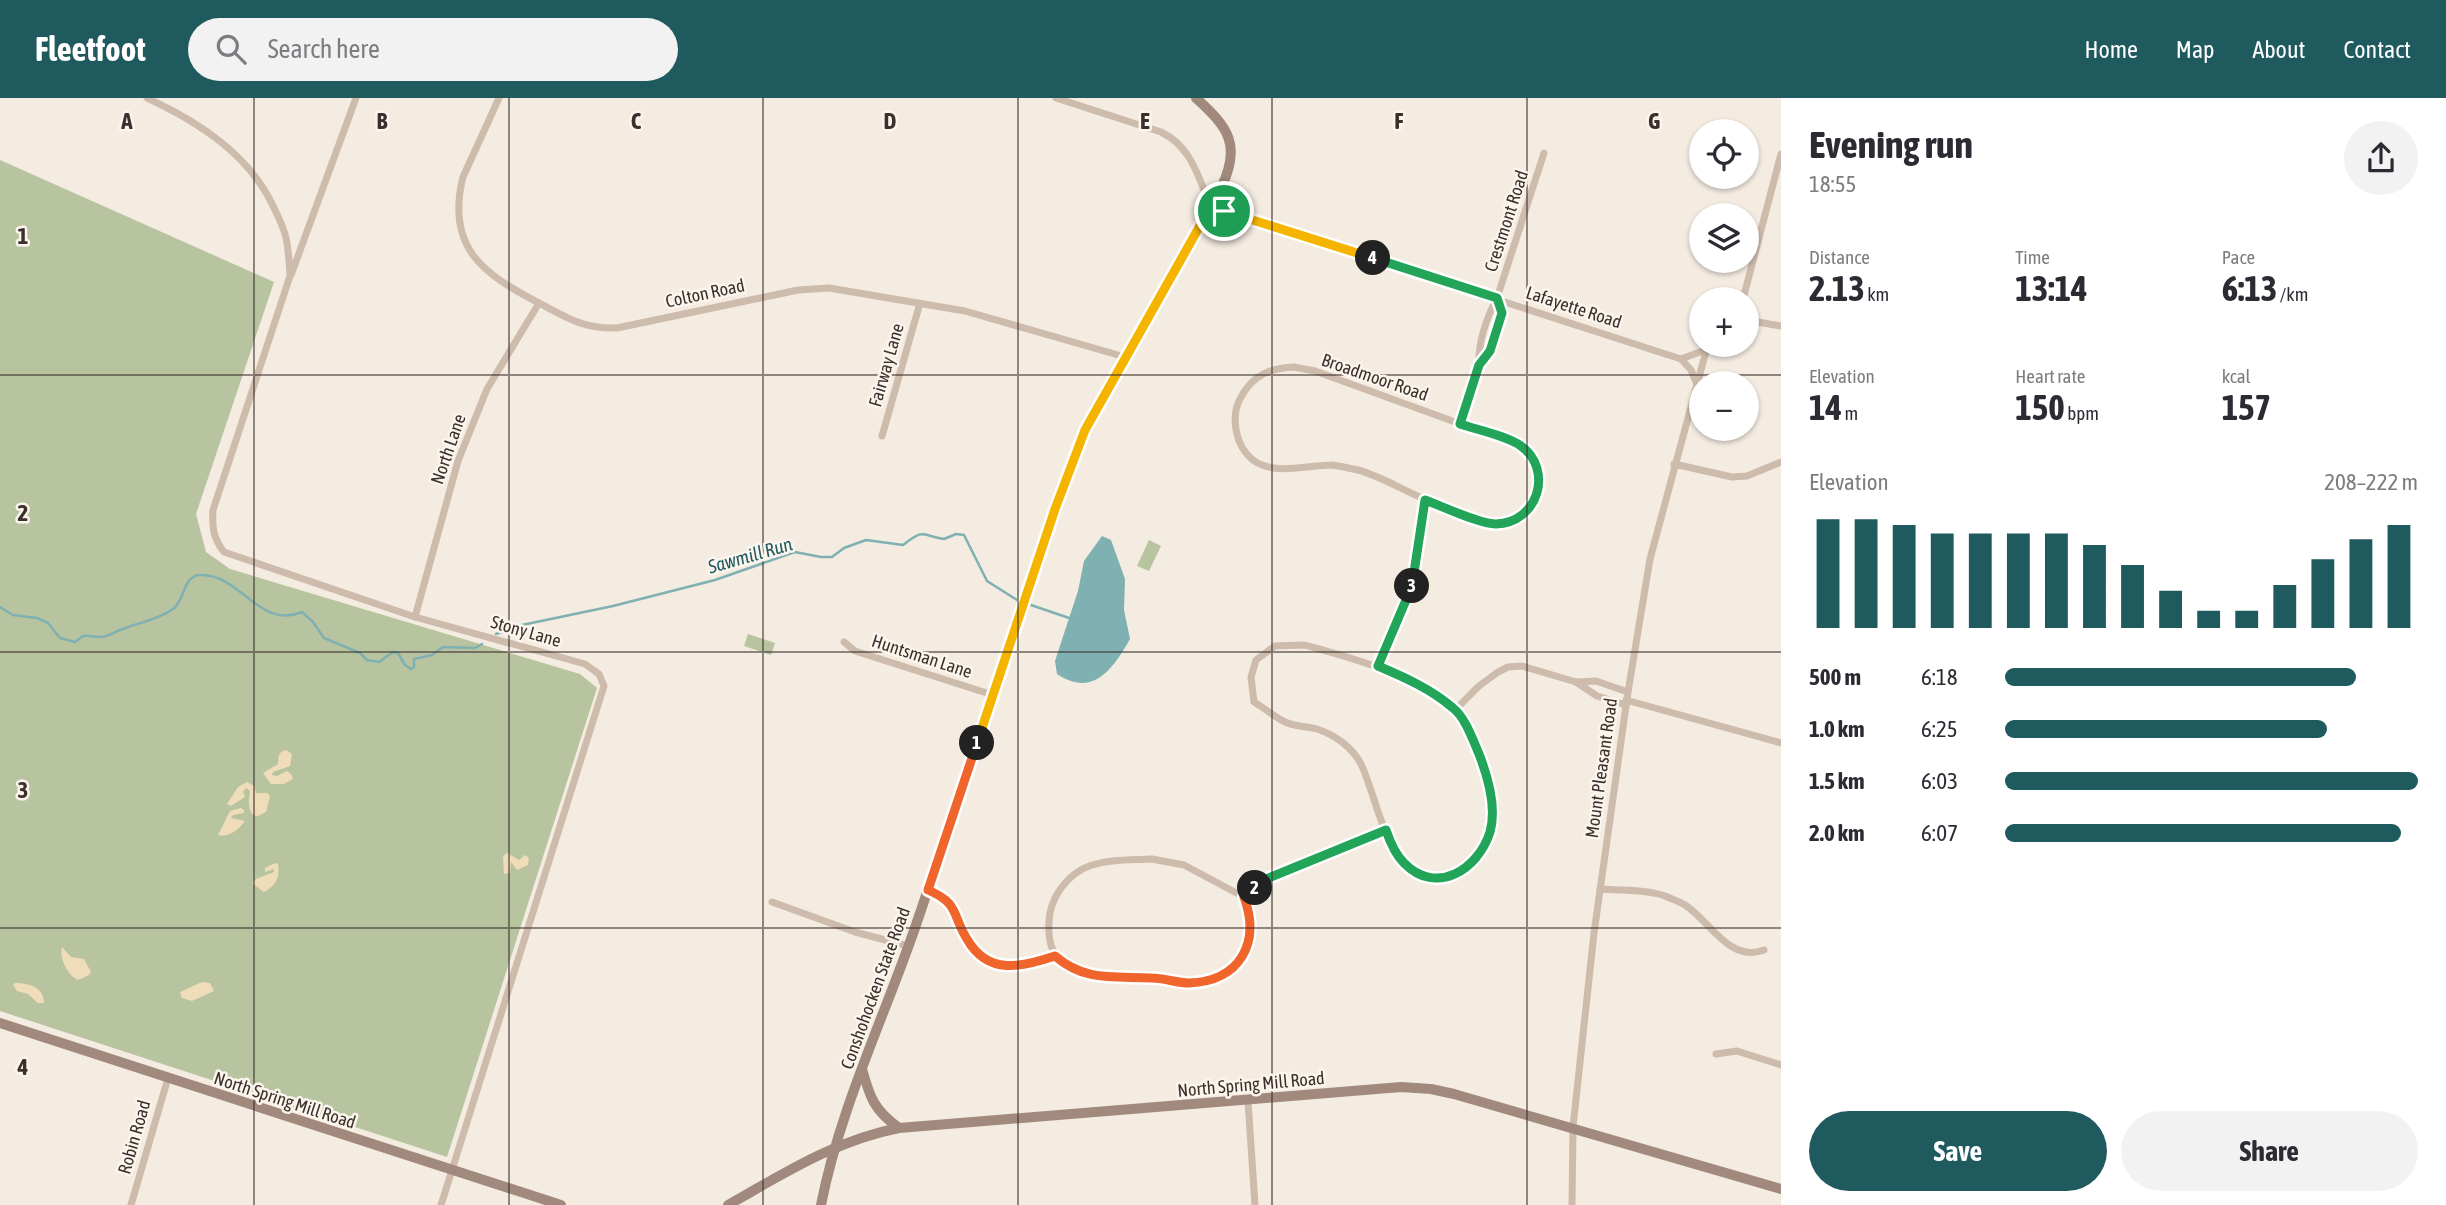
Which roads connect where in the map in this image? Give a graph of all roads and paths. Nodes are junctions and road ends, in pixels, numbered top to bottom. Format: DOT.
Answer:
graph roads {
  1 [pos="147,98"];
  2 [pos="356,98"];
  3 [pos="499,98"];
  4 [pos="1056,98"];
  5 [pos="1196,98"];
  6 [pos="1544,153"];
  7 [pos="1781,154"];
  8 [pos="1211,206"];
  9 [pos="290,276"];
  10 [pos="1746,287"];
  11 [pos="1497,298"];
  12 [pos="539,303"];
  13 [pos="920,303"];
  14 [pos="1759,323"];
  15 [pos="1781,327"];
  16 [pos="1689,356"];
  17 [pos="1125,357"];
  18 [pos="1681,359"];
  19 [pos="1691,371"];
  20 [pos="1689,412"];
  21 [pos="1460,424"];
  22 [pos="882,436"];
  23 [pos="1781,462"];
  24 [pos="1674,464"];
  25 [pos="1425,500"];
  26 [pos="415,617"];
  27 [pos="844,642"];
  28 [pos="1378,666"];
  29 [pos="1576,682"];
  30 [pos="993,695"];
  31 [pos="1627,699"];
  32 [pos="1455,709"];
  33 [pos="1781,743"];
  34 [pos="1386,830"];
  35 [pos="1600,889"];
  36 [pos="928,890"];
  37 [pos="1244,897"];
  38 [pos="772,902"];
  39 [pos="908,946"];
  40 [pos="1764,950"];
  41 [pos="1055,956"];
  42 [pos="0,1023"];
  43 [pos="1716,1054"];
  44 [pos="1781,1065"];
  45 [pos="862,1069"];
  46 [pos="168,1078"];
  47 [pos="1248,1101"];
  48 [pos="1573,1127"];
  49 [pos="899,1128"];
  50 [pos="836,1148"];
  51 [pos="451,1171"];
  52 [pos="1781,1189"];
  53 [pos="131,1205"];
  54 [pos="441,1205"];
  55 [pos="561,1205"];
  56 [pos="729,1205"];
  57 [pos="821,1205"];
  58 [pos="1255,1205"];
  59 [pos="1572,1205"];
  1 -- 9 [label="street, Stony Lane"];
  2 -- 9 [label="street, Stony Lane"];
  3 -- 12 [label="street, Colton Road"];
  4 -- 8 [label="street"];
  5 -- 8 [label="main road, Conshohocken State Road"];
  6 -- 11 [label="street, Crestmont Road"];
  7 -- 10 [label="street"];
  8 -- 11 [label="street, Lafayette Road"];
  8 -- 17 [label="main road, Conshohocken State Road"];
  9 -- 26 [label="street, Stony Lane"];
  11 -- 18 [label="street, Lafayette Road"];
  11 -- 21 [label="street"];
  12 -- 13 [label="street, Colton Road"];
  12 -- 26 [label="street, North Lane"];
  13 -- 17 [label="street, Colton Road"];
  13 -- 22 [label="street, Fairway Lane"];
  14 -- 15 [label="street"];
  16 -- 18 [label="street"];
  17 -- 30 [label="main road, Conshohocken State Road"];
  18 -- 19 [label="street"];
  20 -- 24 [label="street, Mount Pleasant Road"];
  21 -- 25 [label="street, Broadmoor Road"];
  21 -- 25 [label="street, Broadmoor Road"];
  23 -- 24 [label="street"];
  24 -- 31 [label="street, Mount Pleasant Road"];
  25 -- 28 [label="street"];
  26 -- 51 [label="street, Stony Lane"];
  27 -- 30 [label="street, Huntsman Lane"];
  28 -- 32 [label="street"];
  28 -- 34 [label="street"];
  29 -- 31 [label="street"];
  29 -- 31 [label="street"];
  29 -- 32 [label="street"];
  30 -- 36 [label="main road, Conshohocken State Road"];
  31 -- 33 [label="street"];
  31 -- 35 [label="street, Mount Pleasant Road"];
  32 -- 34 [label="street"];
  34 -- 37 [label="street"];
  35 -- 40 [label="street"];
  35 -- 48 [label="street, Mount Pleasant Road"];
  36 -- 39 [label="main road, Conshohocken State Road"];
  36 -- 41 [label="street"];
  37 -- 41 [label="street"];
  37 -- 41 [label="street"];
  38 -- 39 [label="street"];
  39 -- 45 [label="main road, Conshohocken State Road"];
  42 -- 46 [label="main road, North Spring Mill Road"];
  43 -- 44 [label="street"];
  45 -- 49 [label="main road"];
  45 -- 50 [label="main road, Conshohocken State Road"];
  46 -- 51 [label="main road, North Spring Mill Road"];
  46 -- 53 [label="street, Robin Road"];
  47 -- 48 [label="main road, North Spring Mill Road"];
  47 -- 49 [label="main road, North Spring Mill Road"];
  47 -- 58 [label="street"];
  48 -- 52 [label="main road, North Spring Mill Road"];
  48 -- 59 [label="street, Mount Pleasant Road"];
  49 -- 50 [label="main road, North Spring Mill Road"];
  50 -- 56 [label="main road, North Spring Mill Road"];
  50 -- 57 [label="main road, Conshohocken State Road"];
  51 -- 54 [label="street"];
  51 -- 55 [label="main road, North Spring Mill Road"];
}
